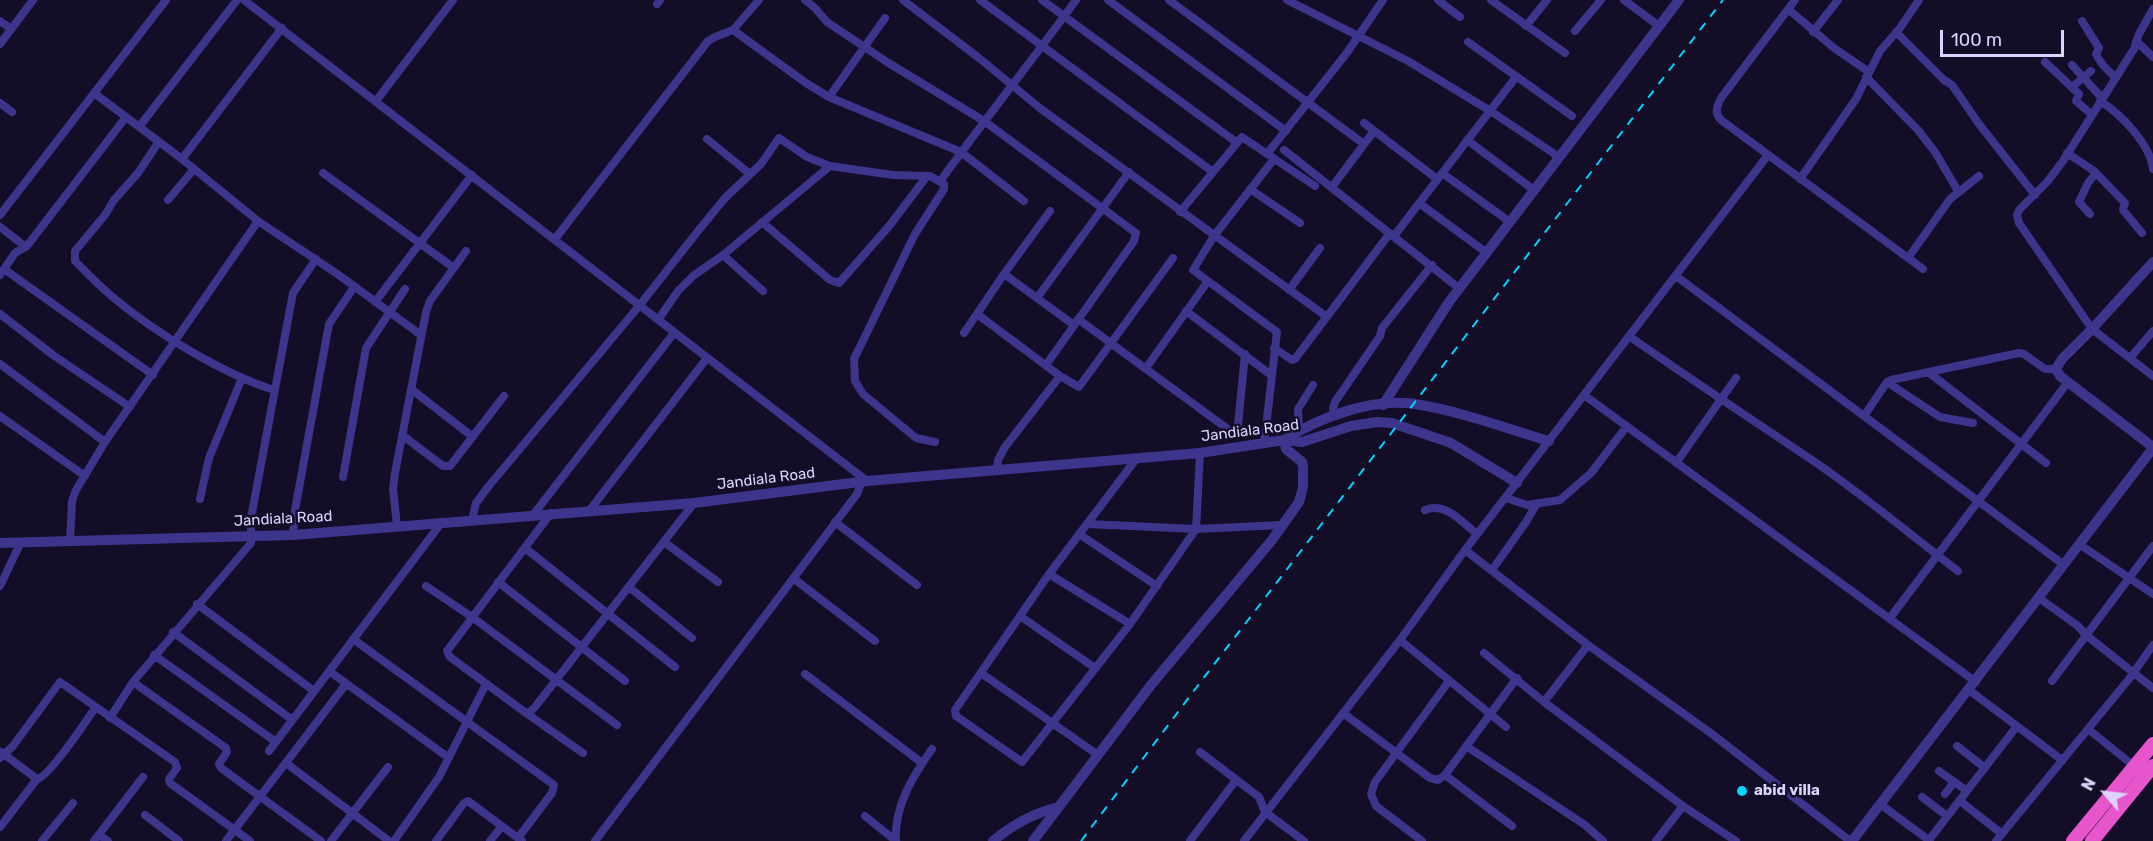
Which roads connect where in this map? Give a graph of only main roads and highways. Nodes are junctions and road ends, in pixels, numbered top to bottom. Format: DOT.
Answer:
graph roads {
  1 [pos="2153,744"];
  2 [pos="2153,766"];
  3 [pos="2073,841"];
  4 [pos="2092,841"];
  1 -- 3 [label="highway"];
  2 -- 4 [label="highway"];
}
